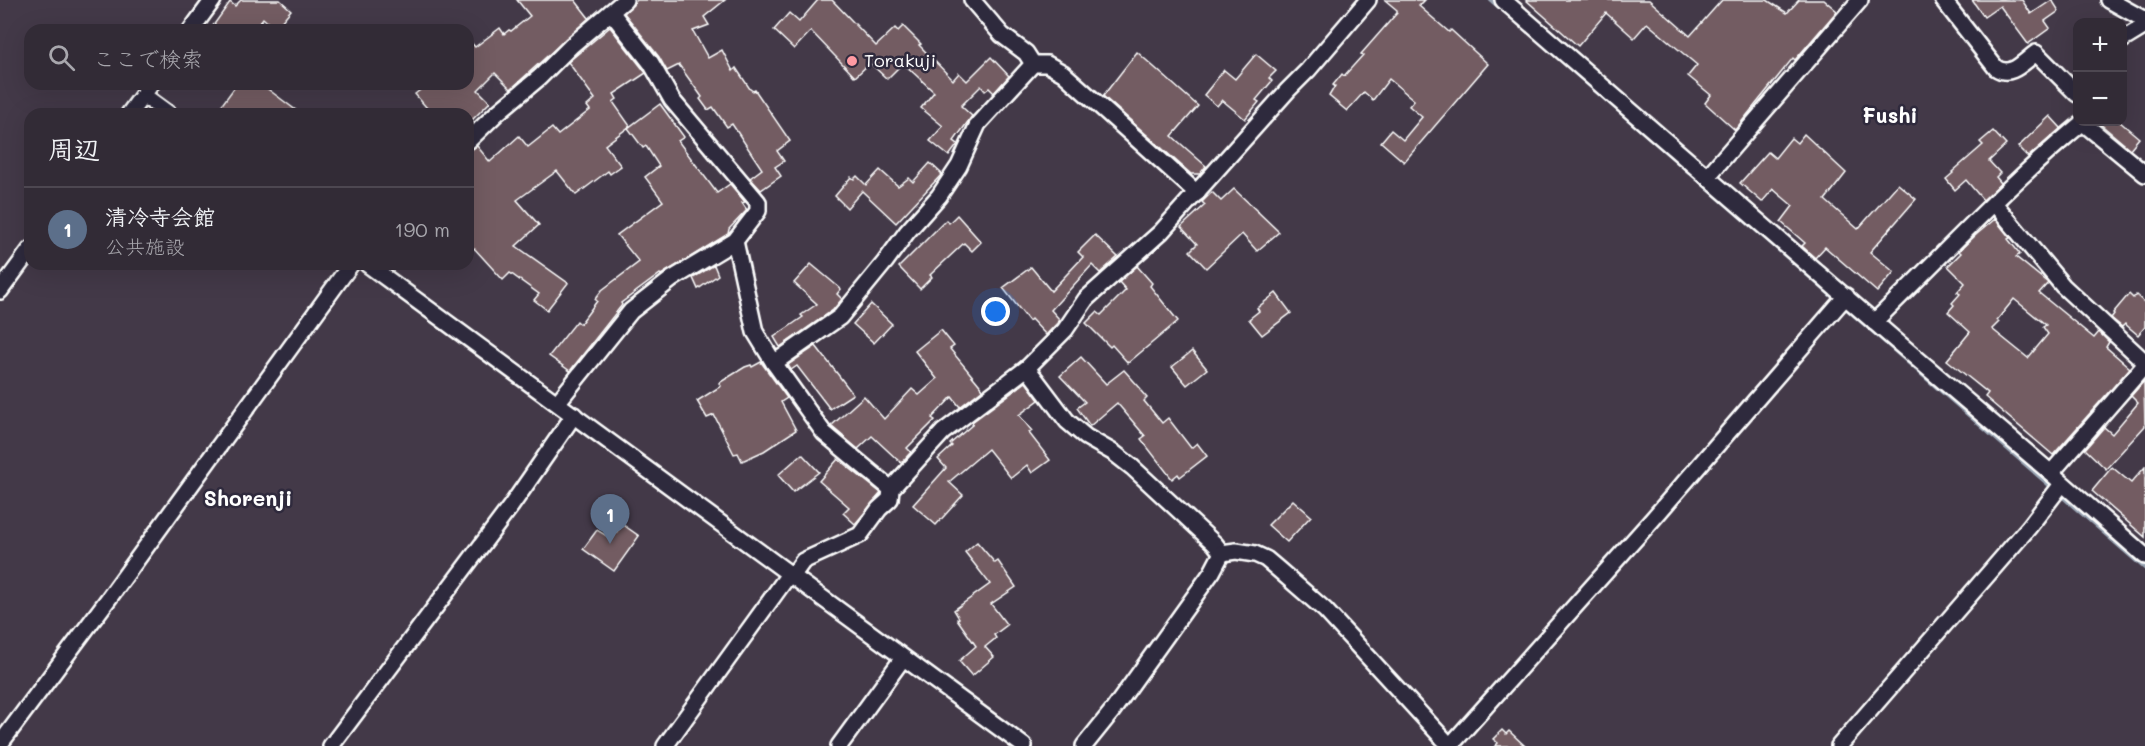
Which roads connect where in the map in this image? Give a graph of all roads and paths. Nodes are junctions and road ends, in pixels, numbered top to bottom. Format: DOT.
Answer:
graph roads {
  1 [pos="213,0"];
  2 [pos="625,0"];
  3 [pos="972,0"];
  4 [pos="1368,0"];
  5 [pos="1503,0"];
  6 [pos="1860,0"];
  7 [pos="1943,0"];
  8 [pos="2109,0"];
  9 [pos="611,12"];
  10 [pos="2145,20"];
  11 [pos="195,24"];
  12 [pos="2145,26"];
  13 [pos="2127,37"];
  14 [pos="1033,64"];
  15 [pos="147,90"];
  16 [pos="2073,90"];
  17 [pos="134,108"];
  18 [pos="164,108"];
  19 [pos="2077,126"];
  20 [pos="2087,126"];
  21 [pos="474,135"];
  22 [pos="2145,174"];
  23 [pos="1707,177"];
  24 [pos="1197,193"];
  25 [pos="1994,203"];
  26 [pos="735,241"];
  27 [pos="24,257"];
  28 [pos="347,270"];
  29 [pos="376,270"];
  30 [pos="0,291"];
  31 [pos="1846,296"];
  32 [pos="1874,322"];
  33 [pos="774,363"];
  34 [pos="2145,364"];
  35 [pos="1027,368"];
  36 [pos="557,403"];
  37 [pos="574,415"];
  38 [pos="2057,478"];
  39 [pos="891,489"];
  40 [pos="1222,553"];
  41 [pos="2145,556"];
  42 [pos="792,574"];
  43 [pos="903,658"];
  44 [pos="0,744"];
  45 [pos="331,746"];
  46 [pos="665,746"];
  47 [pos="839,746"];
  48 [pos="1024,746"];
  49 [pos="1084,746"];
  50 [pos="1450,746"];
  51 [pos="1839,746"];
  1 -- 11 [label="street"];
  2 -- 9 [label="street"];
  3 -- 14 [label="street"];
  4 -- 24 [label="street"];
  5 -- 23 [label="street"];
  6 -- 23 [label="street"];
  7 -- 16 [label="street"];
  8 -- 10 [label="street"];
  9 -- 21 [label="street"];
  9 -- 26 [label="street"];
  12 -- 13 [label="street"];
  14 -- 24 [label="street"];
  14 -- 33 [label="street"];
  15 -- 17 [label="street"];
  15 -- 18 [label="street"];
  19 -- 25 [label="street"];
  20 -- 22 [label="street"];
  23 -- 31 [label="street"];
  24 -- 35 [label="street"];
  25 -- 32 [label="street"];
  25 -- 34 [label="street"];
  26 -- 33 [label="street"];
  26 -- 36 [label="street"];
  27 -- 30 [label="street"];
  28 -- 44 [label="street"];
  29 -- 36 [label="street"];
  31 -- 32 [label="street"];
  31 -- 50 [label="street"];
  32 -- 38 [label="street"];
  33 -- 39 [label="street"];
  34 -- 38 [label="street"];
  35 -- 39 [label="street"];
  35 -- 40 [label="street"];
  36 -- 37 [label="street"];
  37 -- 42 [label="street"];
  37 -- 45 [label="street"];
  38 -- 41 [label="street"];
  38 -- 51 [label="street"];
  39 -- 42 [label="street"];
  40 -- 49 [label="street"];
  40 -- 50 [label="street"];
  42 -- 43 [label="street"];
  42 -- 46 [label="street"];
  43 -- 47 [label="street"];
  43 -- 48 [label="street"];
}
